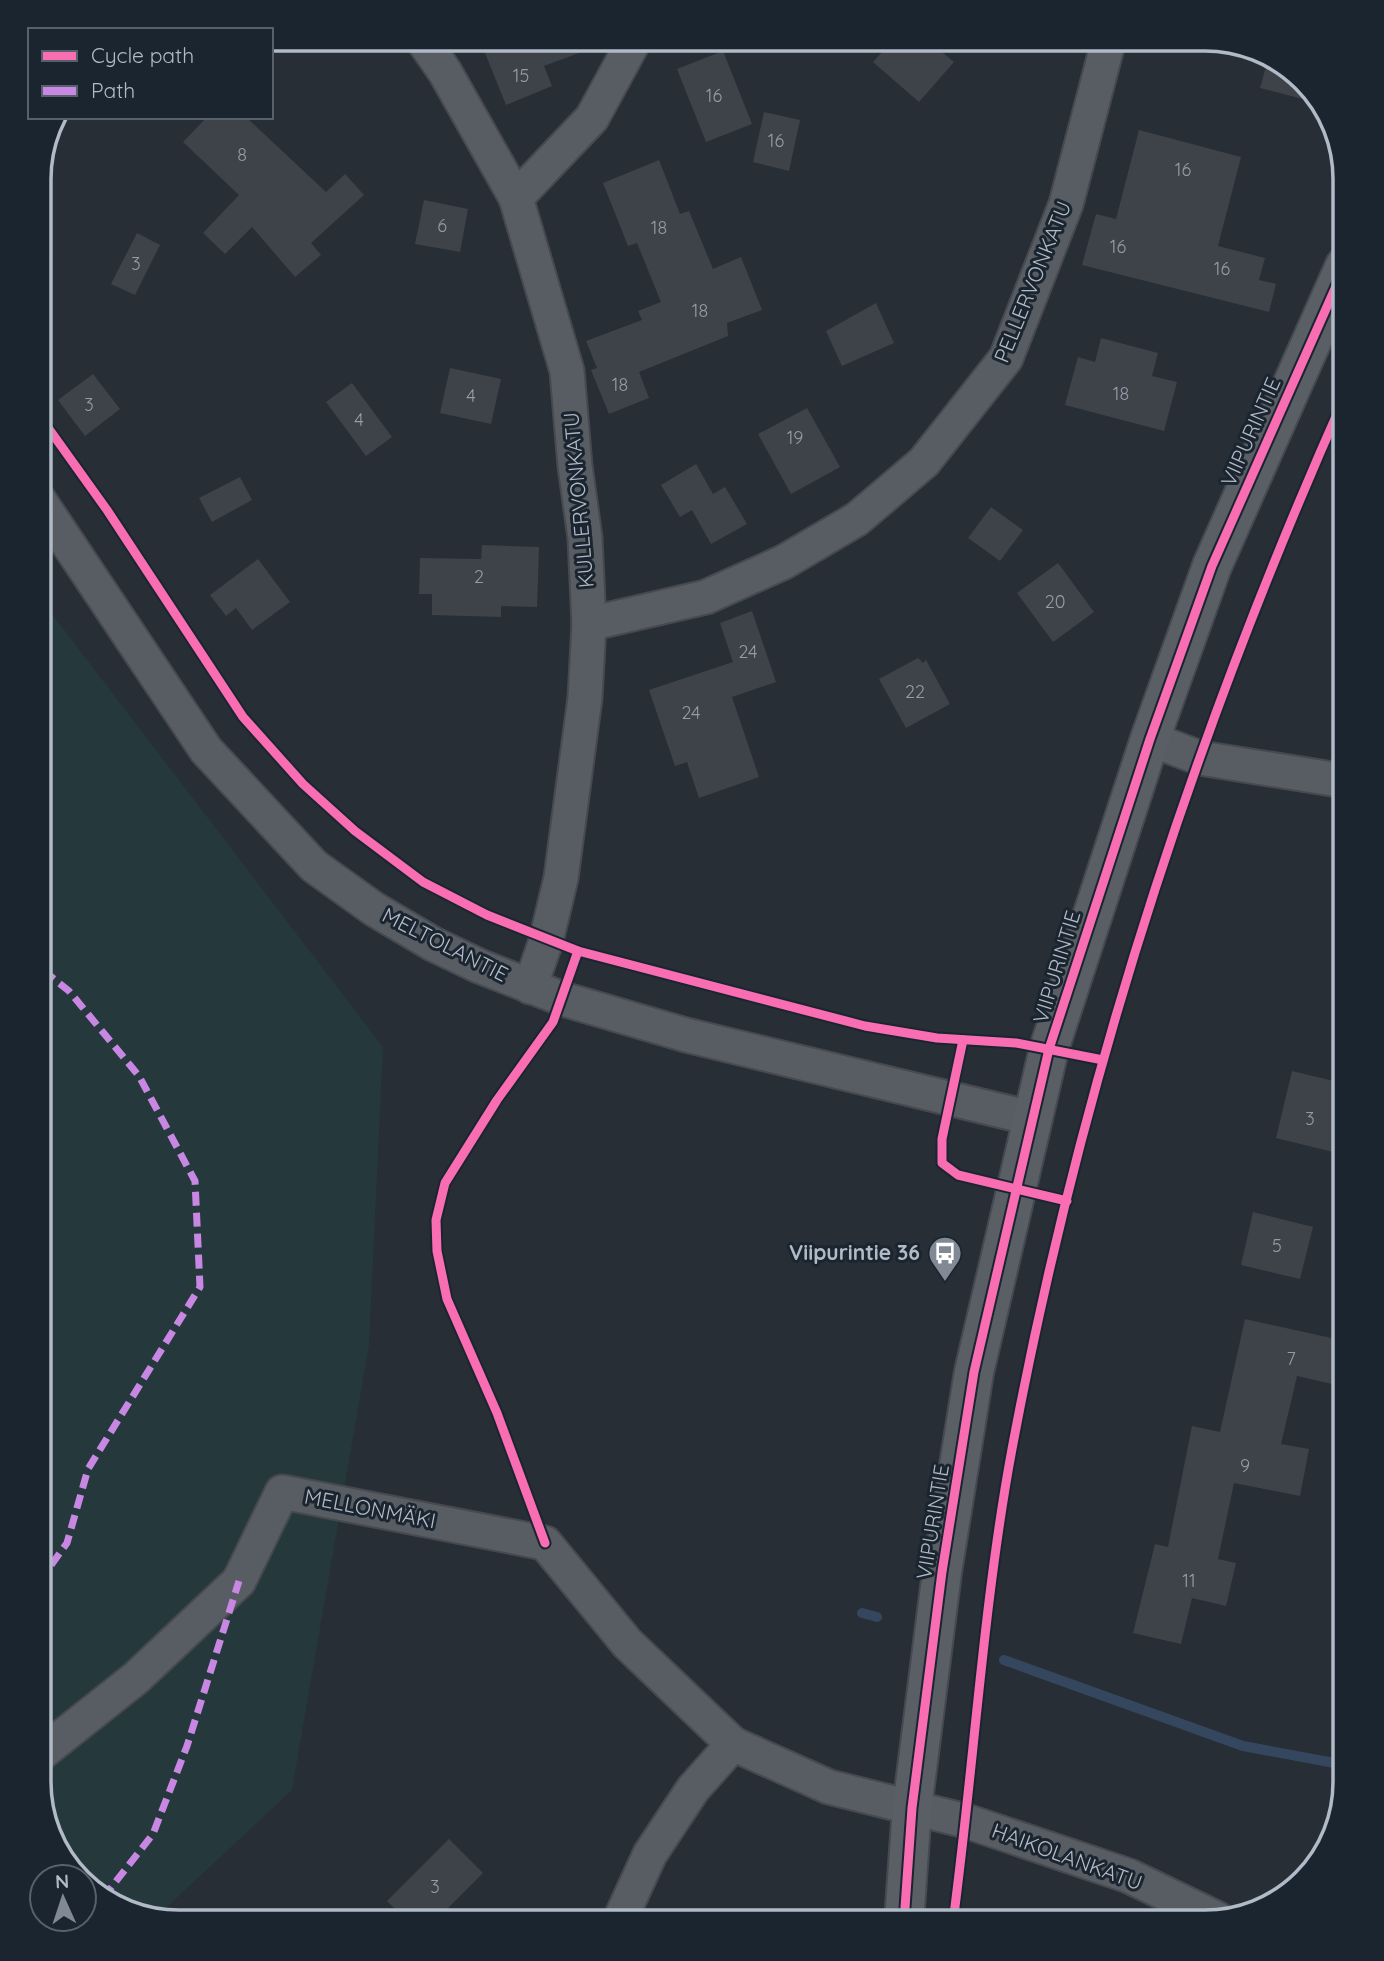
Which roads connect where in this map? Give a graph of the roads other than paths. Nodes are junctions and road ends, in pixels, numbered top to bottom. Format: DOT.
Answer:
graph roads {
  1 [pos="431,51"];
  2 [pos="628,51"];
  3 [pos="1106,51"];
  4 [pos="516,198"];
  5 [pos="1333,295"];
  6 [pos="51,518"];
  7 [pos="589,624"];
  8 [pos="1150,739"];
  9 [pos="1333,778"];
  10 [pos="530,987"];
  11 [pos="1031,1118"];
  12 [pos="733,1744"];
  13 [pos="51,1745"];
  14 [pos="912,1808"];
  15 [pos="625,1910"];
  16 [pos="905,1910"];
  17 [pos="1199,1910"];
  1 -- 4 [label="street, KULLERVONKATU"];
  2 -- 4 [label="street"];
  3 -- 7 [label="street, PELLERVONKATU"];
  4 -- 7 [label="street, KULLERVONKATU"];
  5 -- 8 [label="main road, VIIPURINTIE"];
  6 -- 10 [label="street, MELTOLANTIE"];
  7 -- 10 [label="street, KULLERVONKATU"];
  8 -- 9 [label="street"];
  8 -- 11 [label="main road, VIIPURINTIE"];
  10 -- 11 [label="street, MELTOLANTIE"];
  11 -- 14 [label="main road, VIIPURINTIE"];
  12 -- 13 [label="street, MELLONMÄKI"];
  12 -- 14 [label="street, HAIKOLANKATU"];
  12 -- 15 [label="street"];
  14 -- 16 [label="main road, VIIPURINTIE"];
  14 -- 17 [label="street, HAIKOLANKATU"];
}
